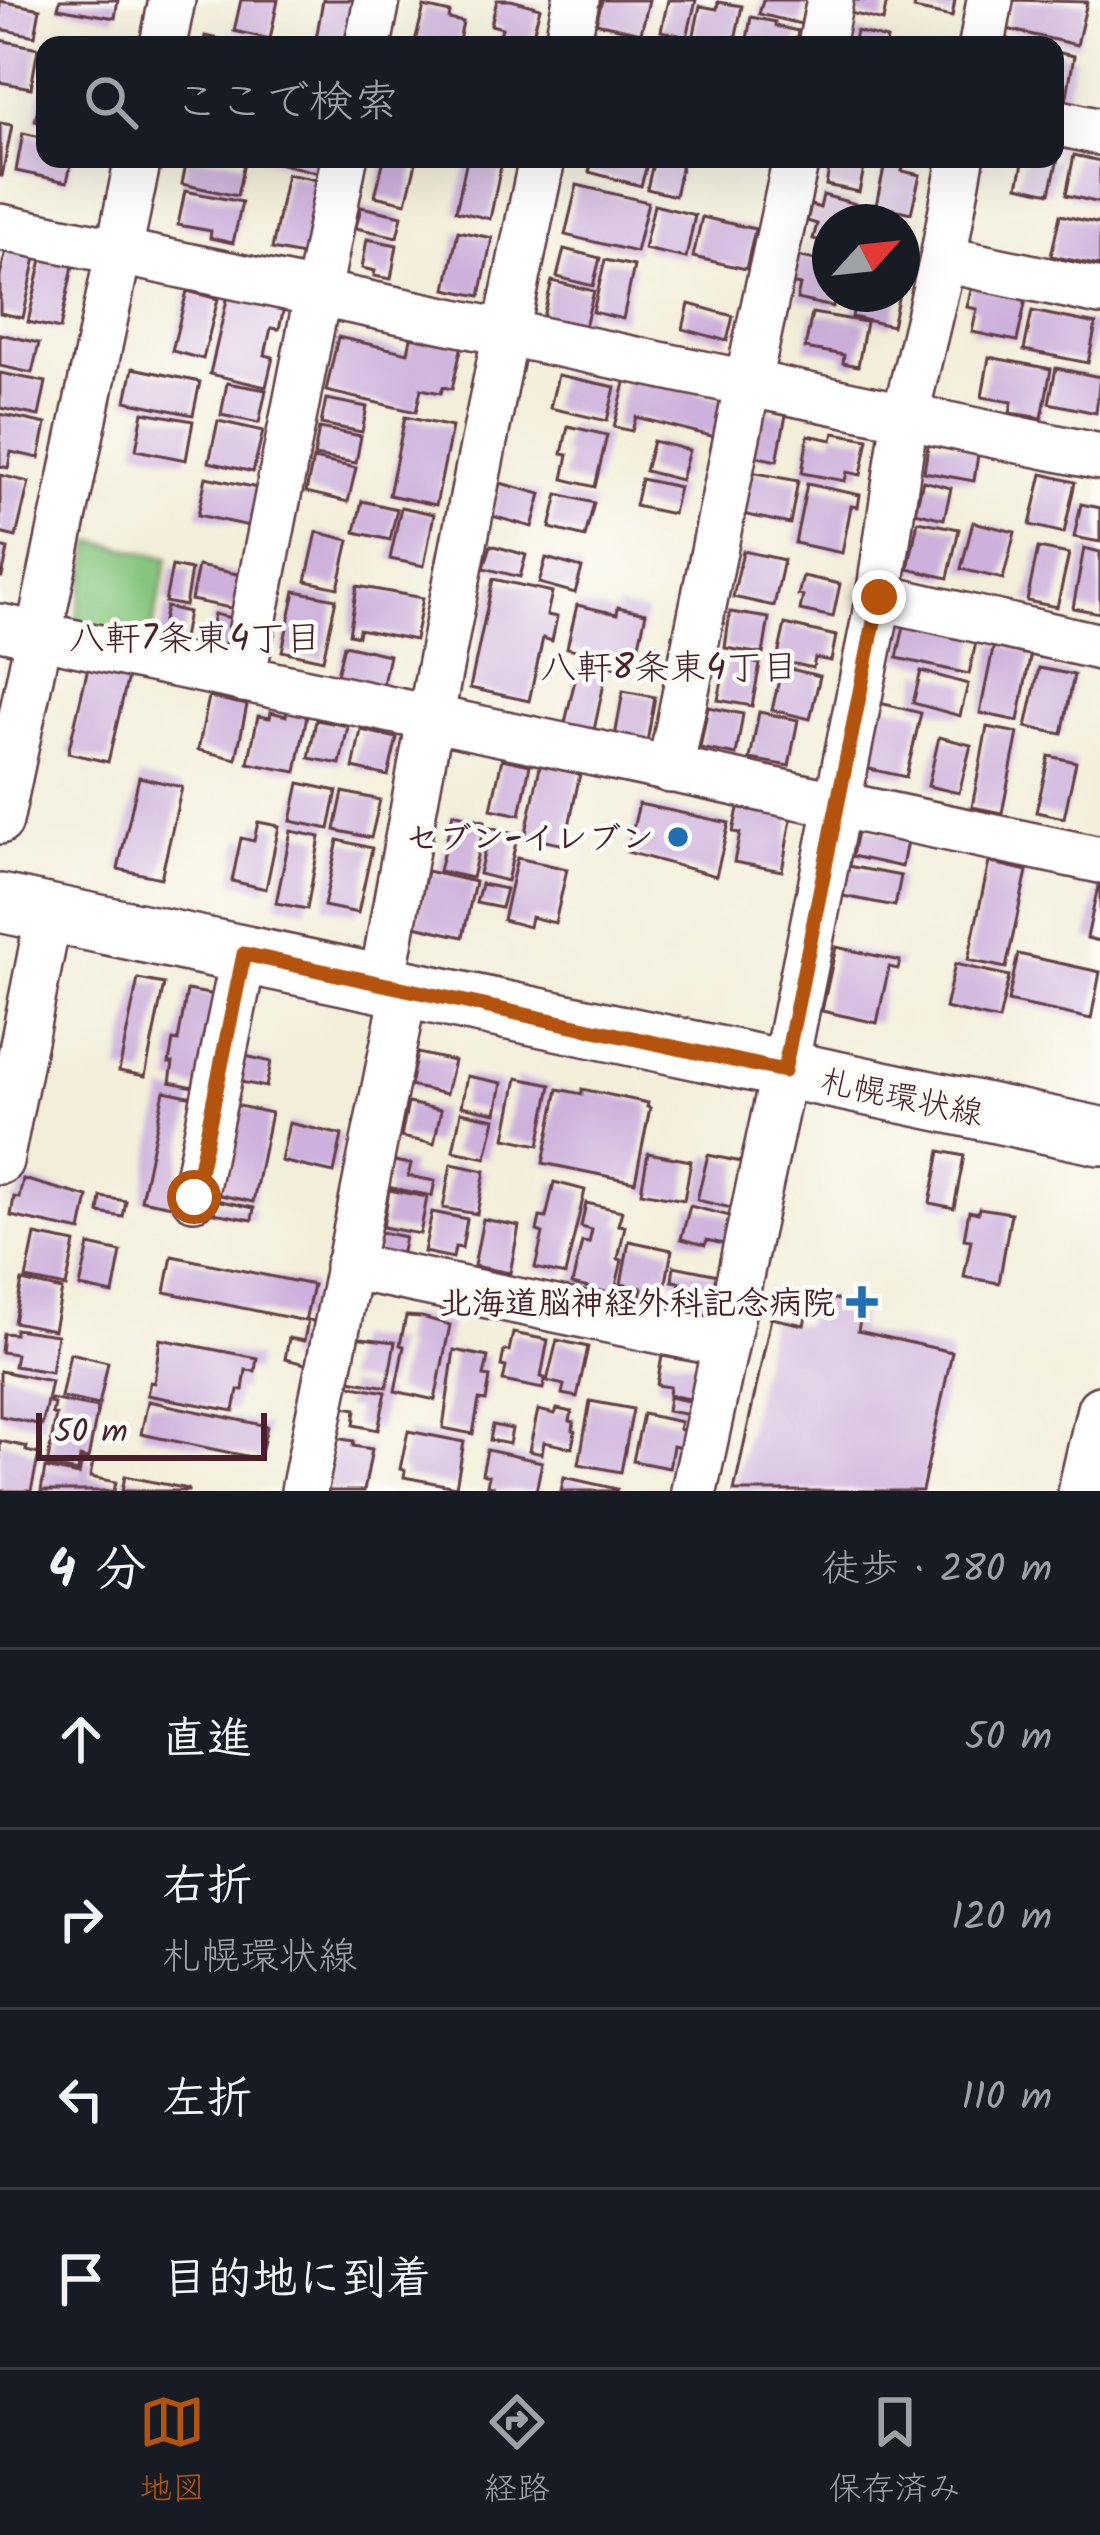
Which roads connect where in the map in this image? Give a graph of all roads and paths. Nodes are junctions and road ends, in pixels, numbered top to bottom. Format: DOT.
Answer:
graph roads {
  1 [pos="172,0"];
  2 [pos="377,0"];
  3 [pos="576,0"];
  4 [pos="830,0"];
  5 [pos="990,0"];
  6 [pos="165,36"];
  7 [pos="370,36"];
  8 [pos="569,36"];
  9 [pos="822,36"];
  10 [pos="984,36"];
  11 [pos="1064,124"];
  12 [pos="1100,132"];
  13 [pos="136,168"];
  14 [pos="342,168"];
  15 [pos="540,168"];
  16 [pos="794,168"];
  17 [pos="959,168"];
  18 [pos="0,227"];
  19 [pos="118,254"];
  20 [pos="943,259"];
  21 [pos="1100,292"];
  22 [pos="316,294"];
  23 [pos="505,333"];
  24 [pos="748,381"];
  25 [pos="905,417"];
  26 [pos="1100,457"];
  27 [pos="879,597"];
  28 [pos="20,631"];
  29 [pos="1100,647"];
  30 [pos="242,679"];
  31 [pos="428,719"];
  32 [pos="670,770"];
  33 [pos="837,806"];
  34 [pos="0,821"];
  35 [pos="1100,860"];
  36 [pos="24,909"];
  37 [pos="244,954"];
  38 [pos="393,985"];
  39 [pos="784,1071"];
  40 [pos="1100,1136"];
  41 [pos="0,1161"];
  42 [pos="194,1197"];
  43 [pos="347,1266"];
  44 [pos="724,1344"];
  45 [pos="1100,1409"];
  46 [pos="304,1491"];
  47 [pos="694,1491"];
  48 [pos="1081,1491"];
  1 -- 6 [label="street"];
  2 -- 7 [label="street"];
  3 -- 8 [label="street"];
  4 -- 9 [label="street"];
  5 -- 10 [label="street"];
  11 -- 12 [label="street"];
  13 -- 19 [label="street"];
  14 -- 22 [label="street"];
  15 -- 23 [label="street"];
  16 -- 24 [label="street"];
  17 -- 20 [label="street"];
  18 -- 19 [label="street"];
  19 -- 22 [label="street"];
  19 -- 28 [label="street"];
  20 -- 21 [label="street"];
  20 -- 25 [label="street"];
  22 -- 23 [label="street"];
  22 -- 30 [label="street"];
  23 -- 24 [label="street"];
  23 -- 31 [label="street"];
  24 -- 25 [label="street"];
  24 -- 32 [label="street"];
  25 -- 26 [label="street"];
  25 -- 27 [label="street"];
  27 -- 29 [label="street"];
  27 -- 33 [label="street"];
  28 -- 30 [label="street"];
  28 -- 34 [label="street"];
  30 -- 31 [label="street"];
  31 -- 32 [label="street"];
  31 -- 38 [label="street"];
  32 -- 33 [label="street"];
  33 -- 35 [label="street"];
  33 -- 39 [label="street"];
  36 -- 37 [label="main road, 札幌環状線"];
  36 -- 41 [label="street"];
  37 -- 38 [label="main road, 札幌環状線"];
  37 -- 42 [label="street"];
  38 -- 39 [label="main road, 札幌環状線"];
  38 -- 43 [label="street"];
  39 -- 40 [label="main road, 札幌環状線"];
  39 -- 44 [label="street"];
  43 -- 44 [label="street"];
  43 -- 46 [label="street"];
  44 -- 47 [label="street"];
  45 -- 48 [label="street"];
}
